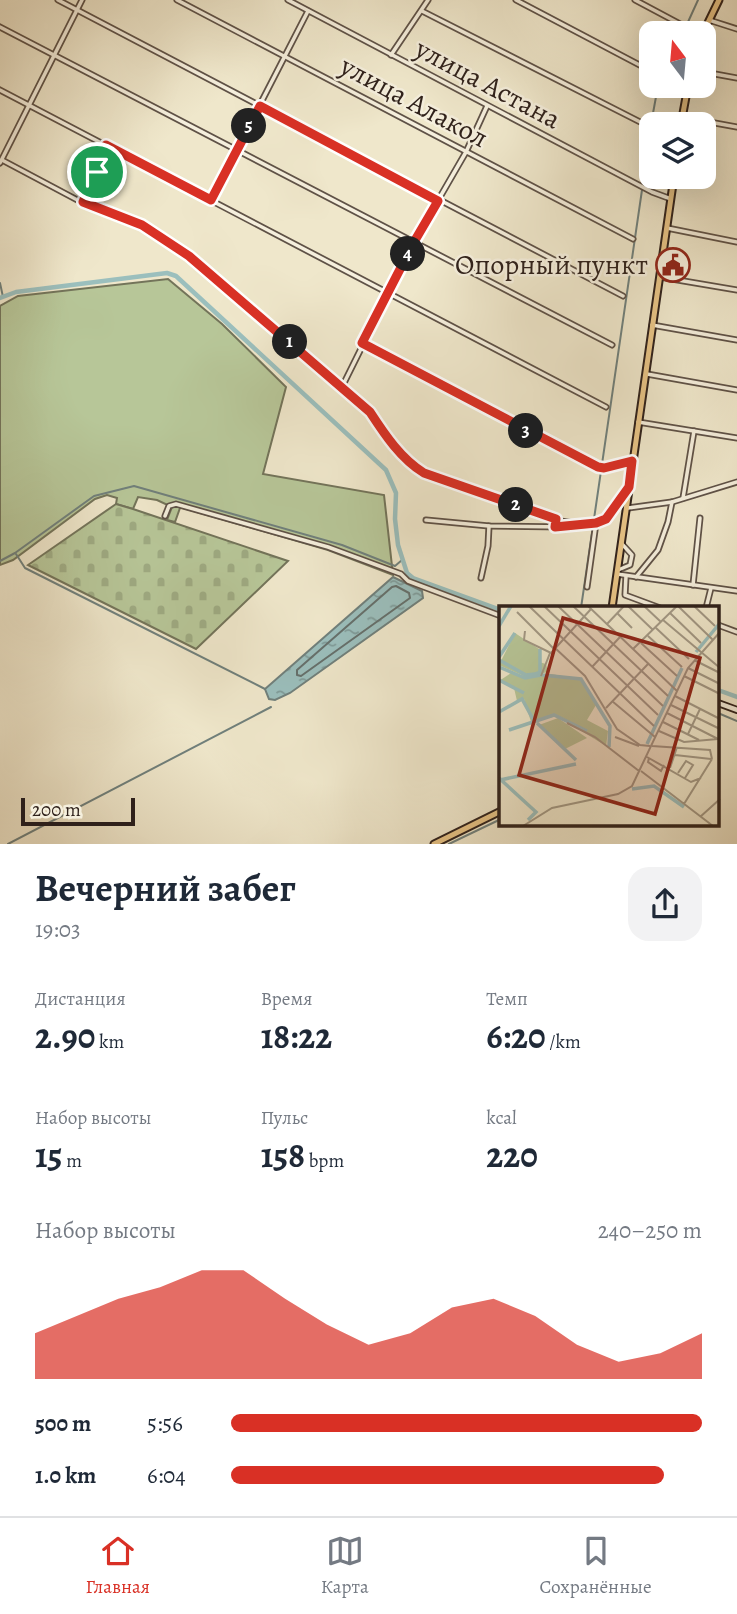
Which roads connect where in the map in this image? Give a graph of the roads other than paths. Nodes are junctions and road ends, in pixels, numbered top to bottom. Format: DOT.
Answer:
graph roads {
  1 [pos="58,0"];
  2 [pos="82,0"];
  3 [pos="177,0"];
  4 [pos="288,0"];
  5 [pos="428,0"];
  6 [pos="516,0"];
  7 [pos="635,0"];
  8 [pos="719,0"];
  9 [pos="77,10"];
  10 [pos="422,10"];
  11 [pos="308,11"];
  12 [pos="709,20"];
  13 [pos="674,21"];
  14 [pos="0,27"];
  15 [pos="737,29"];
  16 [pos="54,55"];
  17 [pos="286,55"];
  18 [pos="391,55"];
  19 [pos="639,65"];
  20 [pos="716,74"];
  21 [pos="737,78"];
  22 [pos="0,90"];
  23 [pos="487,105"];
  24 [pos="29,106"];
  25 [pos="260,106"];
  26 [pos="639,121"];
  27 [pos="716,123"];
  28 [pos="737,127"];
  29 [pos="106,145"];
  30 [pos="237,149"];
  31 [pos="466,152"];
  32 [pos="1,162"];
  33 [pos="672,189"];
  34 [pos="671,199"];
  35 [pos="211,200"];
  36 [pos="438,201"];
  37 [pos="83,202"];
  38 [pos="667,228"];
  39 [pos="633,239"];
  40 [pos="414,242"];
  41 [pos="737,242"];
  42 [pos="658,277"];
  43 [pos="737,290"];
  44 [pos="389,293"];
  45 [pos="623,296"];
  46 [pos="652,325"];
  47 [pos="737,340"];
  48 [pos="362,343"];
  49 [pos="612,345"];
  50 [pos="645,373"];
  51 [pos="342,387"];
  52 [pos="737,390"];
  53 [pos="606,407"];
  54 [pos="638,422"];
  55 [pos="694,431"];
  56 [pos="737,438"];
  57 [pos="632,461"];
  58 [pos="737,482"];
  59 [pos="629,487"];
  60 [pos="683,498"];
  61 [pos="672,502"];
  62 [pos="625,509"];
  63 [pos="165,516"];
  64 [pos="700,518"];
  65 [pos="556,519"];
  66 [pos="426,520"];
  67 [pos="595,523"];
  68 [pos="579,524"];
  69 [pos="489,526"];
  70 [pos="555,527"];
  71 [pos="620,542"];
  72 [pos="615,572"];
  73 [pos="626,576"];
  74 [pos="636,577"];
  75 [pos="481,578"];
  76 [pos="692,585"];
  77 [pos="587,587"];
  78 [pos="711,588"];
  79 [pos="737,591"];
  80 [pos="612,606"];
  81 [pos="654,606"];
  82 [pos="706,606"];
  83 [pos="499,615"];
  84 [pos="720,626"];
  85 [pos="737,632"];
  86 [pos="720,703"];
  87 [pos="737,710"];
  88 [pos="499,812"];
  89 [pos="434,844"];
  1 -- 9 [label="street"];
  2 -- 9 [label="street"];
  3 -- 17 [label="street, улица Алакол"];
  4 -- 11 [label="street, улица Астана"];
  5 -- 10 [label="street"];
  6 -- 19 [label="street"];
  7 -- 13 [label="street"];
  8 -- 12 [label="main road"];
  9 -- 16 [label="street"];
  9 -- 25 [label="street"];
  10 -- 18 [label="street"];
  10 -- 26 [label="street"];
  11 -- 17 [label="street"];
  11 -- 18 [label="street, улица Астана"];
  12 -- 15 [label="street"];
  14 -- 16 [label="street"];
  16 -- 24 [label="street"];
  16 -- 30 [label="street"];
  17 -- 25 [label="street"];
  17 -- 31 [label="street, улица Алакол"];
  18 -- 23 [label="street, улица Астана"];
  20 -- 21 [label="street"];
  22 -- 24 [label="street"];
  23 -- 31 [label="street"];
  23 -- 34 [label="street, улица Астана"];
  24 -- 29 [label="street"];
  24 -- 32 [label="street"];
  25 -- 30 [label="street"];
  25 -- 36 [label="street"];
  27 -- 28 [label="street"];
  29 -- 35 [label="street"];
  29 -- 37 [label="street"];
  30 -- 35 [label="street"];
  30 -- 40 [label="street"];
  31 -- 36 [label="street"];
  31 -- 39 [label="street, улица Алакол"];
  32 -- 37 [label="street"];
  33 -- 34 [label="main road"];
  34 -- 38 [label="main road"];
  35 -- 44 [label="street"];
  36 -- 40 [label="street"];
  36 -- 45 [label="street"];
  37 -- 51 [label="street"];
  38 -- 41 [label="street"];
  38 -- 42 [label="main road"];
  40 -- 44 [label="street"];
  40 -- 49 [label="street"];
  42 -- 43 [label="street"];
  42 -- 46 [label="main road"];
  44 -- 48 [label="street"];
  44 -- 53 [label="street"];
  46 -- 47 [label="street"];
  46 -- 50 [label="main road"];
  48 -- 51 [label="street"];
  48 -- 57 [label="street"];
  50 -- 52 [label="street"];
  50 -- 54 [label="main road"];
  51 -- 65 [label="street"];
  54 -- 55 [label="street"];
  54 -- 57 [label="main road"];
  55 -- 56 [label="street"];
  55 -- 60 [label="street"];
  57 -- 59 [label="main road"];
  58 -- 60 [label="street"];
  59 -- 62 [label="main road"];
  59 -- 67 [label="street"];
  60 -- 61 [label="street"];
  61 -- 62 [label="street"];
  61 -- 74 [label="street"];
  62 -- 71 [label="main road"];
  63 -- 83 [label="street"];
  64 -- 76 [label="street"];
  65 -- 68 [label="street"];
  65 -- 70 [label="street"];
  66 -- 69 [label="street"];
  67 -- 68 [label="street"];
  67 -- 77 [label="street"];
  68 -- 70 [label="street"];
  69 -- 70 [label="street"];
  69 -- 75 [label="street"];
  71 -- 72 [label="main road"];
  71 -- 72 [label="street"];
  72 -- 73 [label="street"];
  72 -- 80 [label="main road"];
  73 -- 74 [label="street"];
  73 -- 81 [label="street"];
  74 -- 76 [label="street"];
  76 -- 78 [label="street"];
  78 -- 79 [label="street"];
  78 -- 82 [label="street"];
  84 -- 85 [label="street"];
  86 -- 87 [label="main road"];
  88 -- 89 [label="main road"];
}
